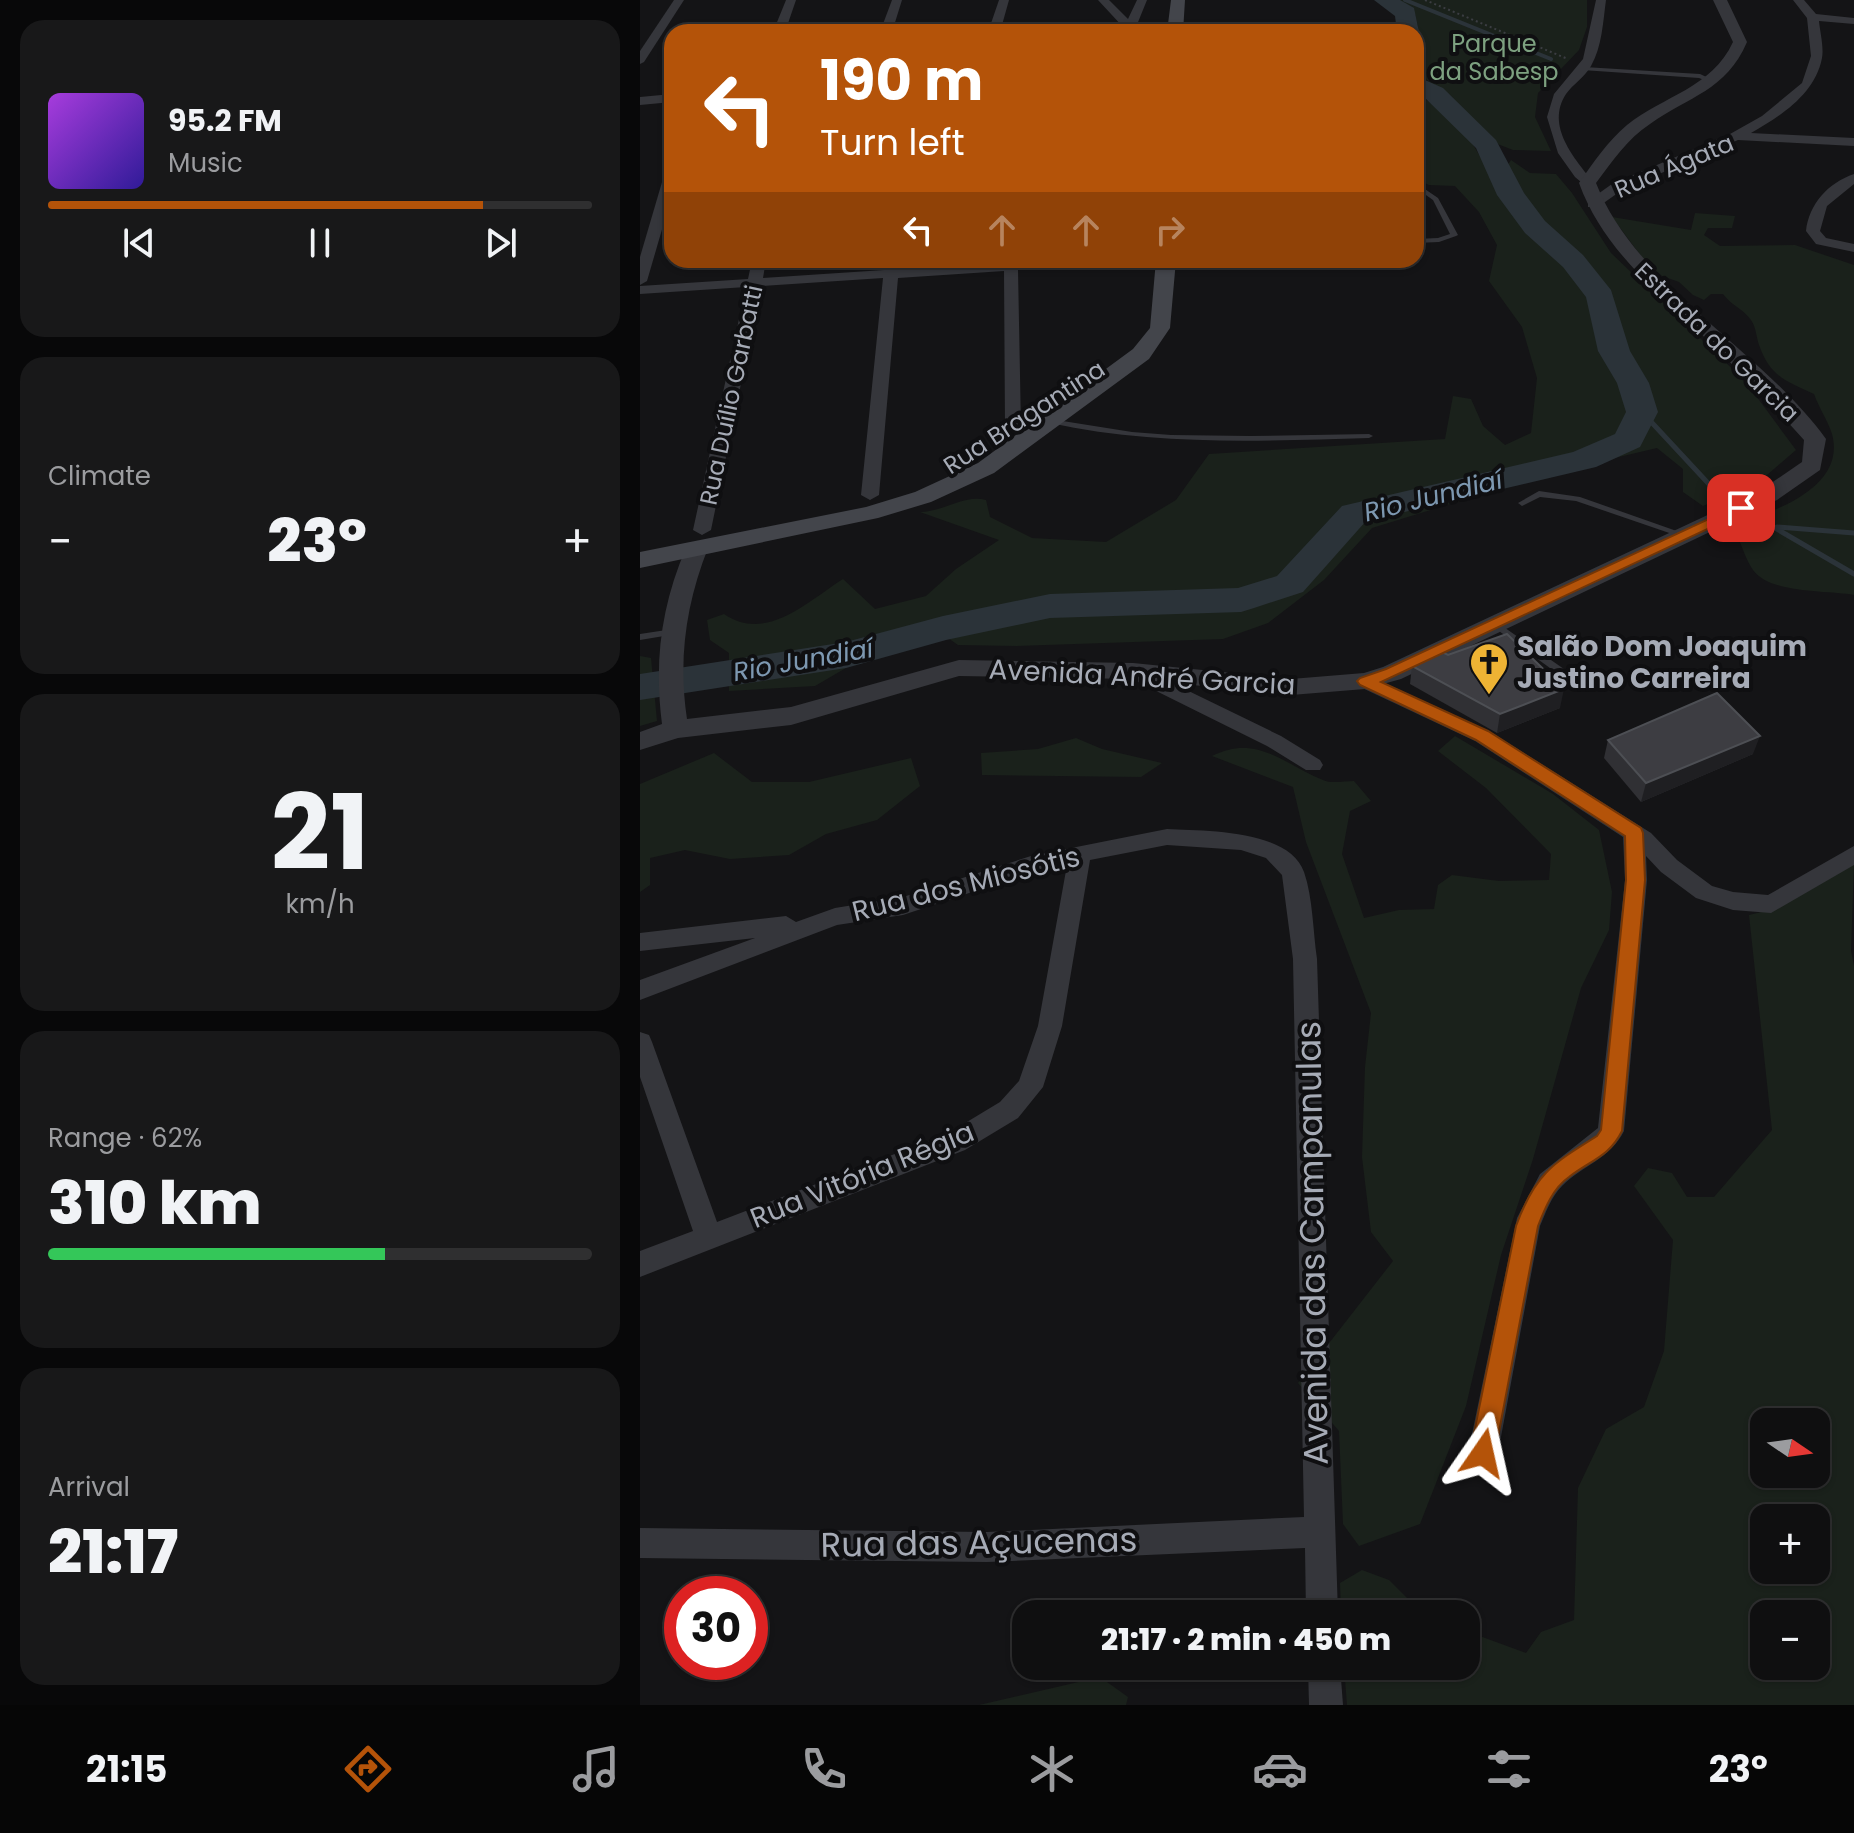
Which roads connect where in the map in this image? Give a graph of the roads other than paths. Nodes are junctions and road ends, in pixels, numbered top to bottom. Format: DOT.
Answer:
graph roads {
  1 [pos="679,0"];
  2 [pos="791,0"];
  3 [pos="897,0"];
  4 [pos="1004,0"];
  5 [pos="1119,0"];
  6 [pos="1142,0"];
  7 [pos="1178,0"];
  8 [pos="1601,0"];
  9 [pos="1720,0"];
  10 [pos="1798,0"];
  11 [pos="1813,17"];
  12 [pos="1854,21"];
  13 [pos="782,24"];
  14 [pos="889,24"];
  15 [pos="996,24"];
  16 [pos="1127,24"];
  17 [pos="1131,24"];
  18 [pos="1176,24"];
  19 [pos="640,60"];
  20 [pos="1584,69"];
  21 [pos="1712,81"];
  22 [pos="664,99"];
  23 [pos="640,101"];
  24 [pos="1735,137"];
  25 [pos="1854,142"];
  26 [pos="1854,178"];
  27 [pos="1424,191"];
  28 [pos="1590,193"];
  29 [pos="664,199"];
  30 [pos="1424,241"];
  31 [pos="1854,248"];
  32 [pos="758,268"];
  33 [pos="874,268"];
  34 [pos="891,268"];
  35 [pos="1012,268"];
  36 [pos="1146,268"];
  37 [pos="1166,268"];
  38 [pos="640,281"];
  39 [pos="755,282"];
  40 [pos="640,290"];
  41 [pos="1050,413"];
  42 [pos="1013,428"];
  43 [pos="1369,436"];
  44 [pos="983,447"];
  45 [pos="1008,453"];
  46 [pos="870,495"];
  47 [pos="1522,503"];
  48 [pos="1684,535"];
  49 [pos="670,548"];
  50 [pos="679,591"];
  51 [pos="1495,624"];
  52 [pos="640,637"];
  53 [pos="672,644"];
  54 [pos="1133,671"];
  55 [pos="1365,681"];
  56 [pos="1583,687"];
  57 [pos="674,716"];
  58 [pos="640,741"];
  59 [pos="1313,765"];
  60 [pos="1634,833"];
  61 [pos="1080,854"];
  62 [pos="1854,854"];
  63 [pos="1293,872"];
  64 [pos="835,917"];
  65 [pos="640,942"];
  66 [pos="640,990"];
  67 [pos="640,1042"];
  68 [pos="709,1237"];
  69 [pos="640,1264"];
  70 [pos="1483,1453"];
  71 [pos="1319,1532"];
  72 [pos="640,1543"];
  73 [pos="1321,1600"];
  74 [pos="1325,1680"];
  75 [pos="1326,1705"];
  1 -- 19 [label="street"];
  2 -- 13 [label="street"];
  3 -- 14 [label="street"];
  4 -- 15 [label="street"];
  5 -- 16 [label="street"];
  6 -- 17 [label="street"];
  7 -- 18 [label="main road"];
  8 -- 20 [label="street"];
  9 -- 21 [label="street"];
  10 -- 11 [label="street"];
  11 -- 12 [label="street"];
  11 -- 24 [label="street"];
  20 -- 21 [label="lane"];
  20 -- 28 [label="street"];
  21 -- 28 [label="street"];
  22 -- 23 [label="street"];
  24 -- 25 [label="street, Rua Ágata"];
  24 -- 28 [label="street, Rua Ágata"];
  26 -- 31 [label="street"];
  27 -- 30 [label="lane"];
  28 -- 48 [label="street, Estrada do Garcia"];
  29 -- 38 [label="street"];
  32 -- 39 [label="street, Rua Duílio Garbatti"];
  33 -- 39 [label="street"];
  34 -- 46 [label="street"];
  35 -- 42 [label="street"];
  36 -- 41 [label="main road, Rua Bragantina"];
  37 -- 41 [label="main road"];
  39 -- 40 [label="street"];
  39 -- 49 [label="street, Rua Duílio Garbatti"];
  41 -- 42 [label="main road, Rua Bragantina"];
  41 -- 43 [label="lane"];
  41 -- 45 [label="main road"];
  42 -- 44 [label="main road, Rua Bragantina"];
  44 -- 45 [label="main road"];
  44 -- 46 [label="main road, Rua Bragantina"];
  45 -- 49 [label="main road"];
  46 -- 49 [label="main road, Rua Bragantina"];
  47 -- 48 [label="lane"];
  48 -- 51 [label="street, Estrada do Garcia"];
  49 -- 50 [label="street"];
  49 -- 50 [label="street"];
  50 -- 53 [label="street"];
  51 -- 55 [label="street, Estrada do Garcia"];
  51 -- 56 [label="lane"];
  52 -- 53 [label="lane"];
  53 -- 57 [label="street"];
  54 -- 55 [label="street, Avenida André Garcia"];
  54 -- 57 [label="street, Avenida André Garcia"];
  54 -- 59 [label="street"];
  55 -- 60 [label="street"];
  57 -- 58 [label="street, Avenida André Garcia"];
  60 -- 62 [label="street"];
  60 -- 70 [label="street"];
  61 -- 63 [label="street, Rua dos Miosótis"];
  61 -- 64 [label="street, Rua dos Miosótis"];
  61 -- 68 [label="street, Rua Vitória Régia"];
  63 -- 71 [label="street, Avenida das Campanulas"];
  64 -- 65 [label="street"];
  64 -- 66 [label="street, Rua dos Miosótis"];
  67 -- 68 [label="street"];
  68 -- 69 [label="street, Rua Vitória Régia"];
  71 -- 72 [label="street, Rua das Açucenas"];
  71 -- 73 [label="street, Avenida das Campanulas"];
  74 -- 75 [label="street"];
}
